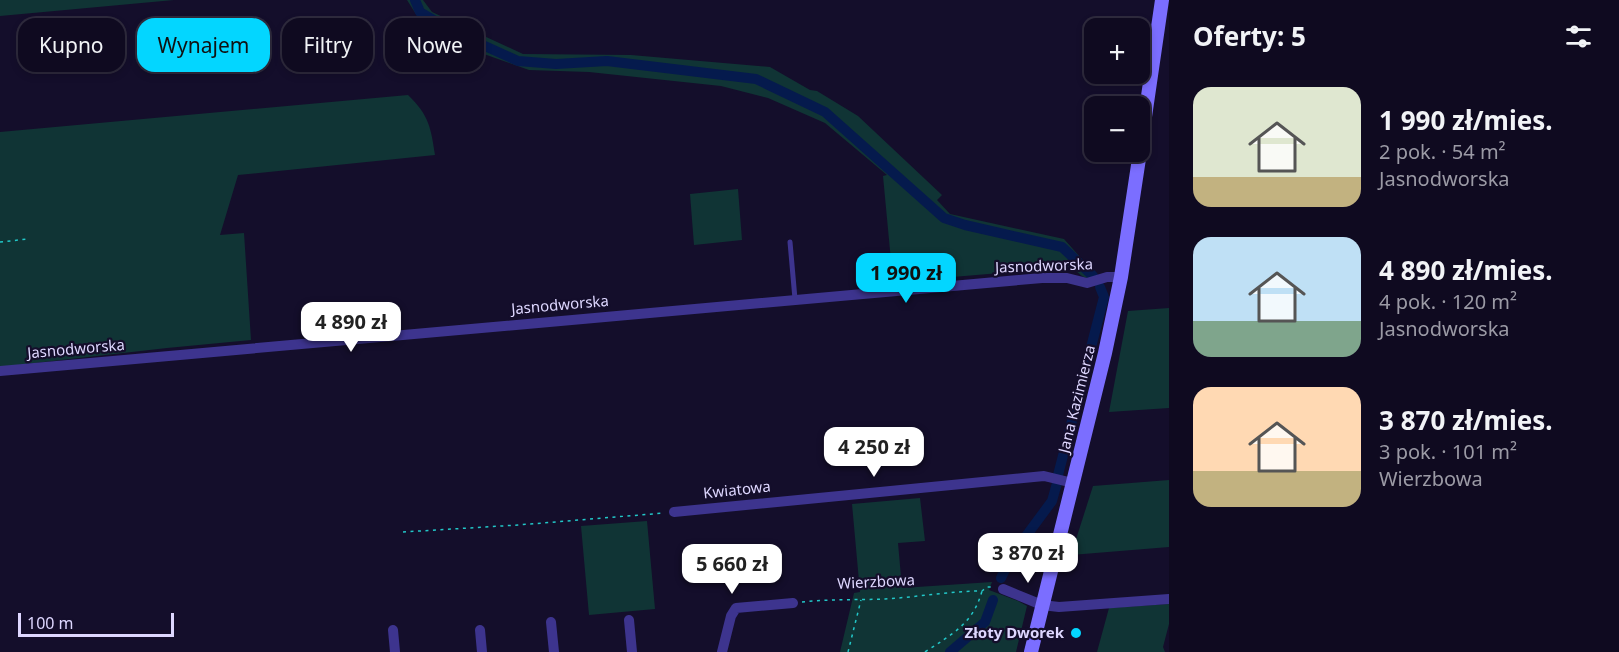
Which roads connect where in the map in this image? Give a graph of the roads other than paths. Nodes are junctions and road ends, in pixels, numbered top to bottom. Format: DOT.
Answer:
graph roads {
  1 [pos="1162,0"];
  2 [pos="1148,96"];
  3 [pos="1138,162"];
  4 [pos="790,242"];
  5 [pos="1121,277"];
  6 [pos="795,299"];
  7 [pos="0,371"];
  8 [pos="1073,483"];
  9 [pos="674,512"];
  10 [pos="1003,589"];
  11 [pos="1169,599"];
  12 [pos="793,603"];
  13 [pos="1042,605"];
  14 [pos="629,620"];
  15 [pos="551,622"];
  16 [pos="393,630"];
  17 [pos="480,630"];
  18 [pos="395,652"];
  19 [pos="482,652"];
  20 [pos="554,652"];
  21 [pos="632,652"];
  22 [pos="722,652"];
  23 [pos="1031,652"];
  1 -- 2 [label="main road, Jana Kazimierza"];
  3 -- 5 [label="main road, Jana Kazimierza"];
  4 -- 6 [label="lane"];
  5 -- 6 [label="street, Jasnodworska"];
  5 -- 8 [label="main road, Jana Kazimierza"];
  6 -- 7 [label="street, Jasnodworska"];
  8 -- 9 [label="street, Kwiatowa"];
  8 -- 13 [label="main road, Jana Kazimierza"];
  10 -- 13 [label="street"];
  11 -- 13 [label="street"];
  12 -- 22 [label="street"];
  13 -- 23 [label="main road, Jana Kazimierza"];
  14 -- 21 [label="street"];
  15 -- 20 [label="street"];
  16 -- 18 [label="street"];
  17 -- 19 [label="street"];
}
